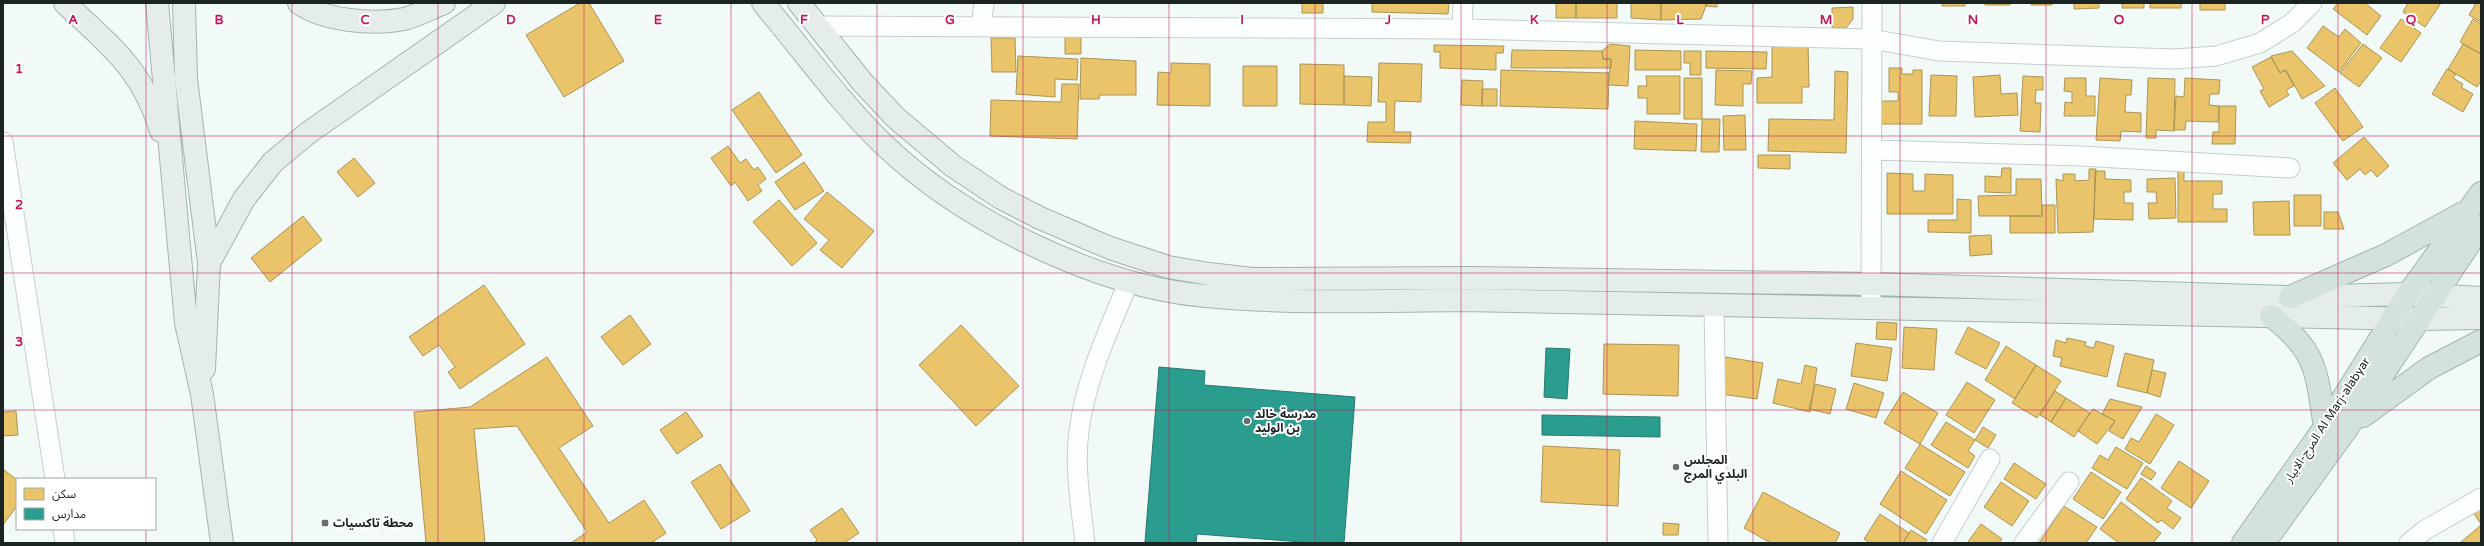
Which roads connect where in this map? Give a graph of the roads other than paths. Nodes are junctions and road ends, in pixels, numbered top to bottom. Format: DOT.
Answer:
graph roads {
  1 [pos="65,3"];
  2 [pos="157,3"];
  3 [pos="184,3"];
  4 [pos="300,3"];
  5 [pos="444,3"];
  6 [pos="494,3"];
  7 [pos="763,3"];
  8 [pos="799,3"];
  9 [pos="984,3"];
  10 [pos="1464,3"];
  11 [pos="1872,3"];
  12 [pos="2312,3"];
  13 [pos="816,26"];
  14 [pos="981,27"];
  15 [pos="1462,29"];
  16 [pos="1871,39"];
  17 [pos="3,142"];
  18 [pos="1873,150"];
  19 [pos="2290,168"];
  20 [pos="175,178"];
  21 [pos="2477,210"];
  22 [pos="209,263"];
  23 [pos="1129,281"];
  24 [pos="1872,284"];
  25 [pos="2408,294"];
  26 [pos="2434,296"];
  27 [pos="2290,297"];
  28 [pos="2481,298"];
  29 [pos="1714,305"];
  30 [pos="1872,308"];
  31 [pos="2271,316"];
  32 [pos="2393,318"];
  33 [pos="2481,318"];
  34 [pos="2420,320"];
  35 [pos="2481,341"];
  36 [pos="202,394"];
  37 [pos="2325,427"];
  38 [pos="2348,427"];
  39 [pos="1990,459"];
  40 [pos="55,478"];
  41 [pos="2069,482"];
  42 [pos="2481,498"];
  43 [pos="63,530"];
  44 [pos="65,543"];
  45 [pos="222,543"];
  46 [pos="1085,543"];
  47 [pos="1718,543"];
  48 [pos="1942,543"];
  49 [pos="2024,543"];
  50 [pos="2243,543"];
  51 [pos="2264,543"];
  52 [pos="2409,543"];
  1 -- 20 [label="main road"];
  2 -- 20 [label="main road"];
  3 -- 22 [label="main road"];
  4 -- 5 [label="main road"];
  6 -- 22 [label="main road"];
  7 -- 23 [label="main road"];
  8 -- 13 [label="main road"];
  9 -- 14 [label="street"];
  10 -- 15 [label="street"];
  11 -- 16 [label="street"];
  12 -- 16 [label="street"];
  13 -- 14 [label="street"];
  13 -- 24 [label="main road"];
  14 -- 15 [label="street"];
  15 -- 16 [label="street"];
  16 -- 18 [label="street"];
  17 -- 40 [label="street"];
  18 -- 19 [label="street"];
  18 -- 24 [label="street"];
  20 -- 36 [label="main road"];
  21 -- 25 [label="highway, المرج-الابيار Al Marj-alabyar"];
  21 -- 26 [label="highway, المرج-الابيار Al Marj-alabyar"];
  21 -- 27 [label="highway"];
  22 -- 36 [label="main road"];
  23 -- 29 [label="main road"];
  23 -- 46 [label="street"];
  24 -- 27 [label="main road"];
  24 -- 30 [label="street"];
  25 -- 26 [label="main road"];
  25 -- 27 [label="main road"];
  25 -- 32 [label="highway, المرج-الابيار Al Marj-alabyar"];
  26 -- 28 [label="main road"];
  26 -- 34 [label="highway, المرج-الابيار Al Marj-alabyar"];
  29 -- 30 [label="main road"];
  29 -- 47 [label="street"];
  30 -- 31 [label="main road"];
  31 -- 32 [label="main road"];
  31 -- 37 [label="highway"];
  32 -- 34 [label="main road"];
  32 -- 37 [label="highway, المرج-الابيار Al Marj-alabyar"];
  33 -- 34 [label="main road"];
  34 -- 38 [label="highway, المرج-الابيار Al Marj-alabyar"];
  35 -- 38 [label="highway"];
  36 -- 45 [label="main road"];
  37 -- 50 [label="highway, المرج-الابيار Al Marj-alabyar"];
  38 -- 51 [label="highway, المرج-الابيار Al Marj-alabyar"];
  39 -- 48 [label="street"];
  41 -- 49 [label="street"];
  42 -- 52 [label="street"];
  43 -- 44 [label="street"];
}
